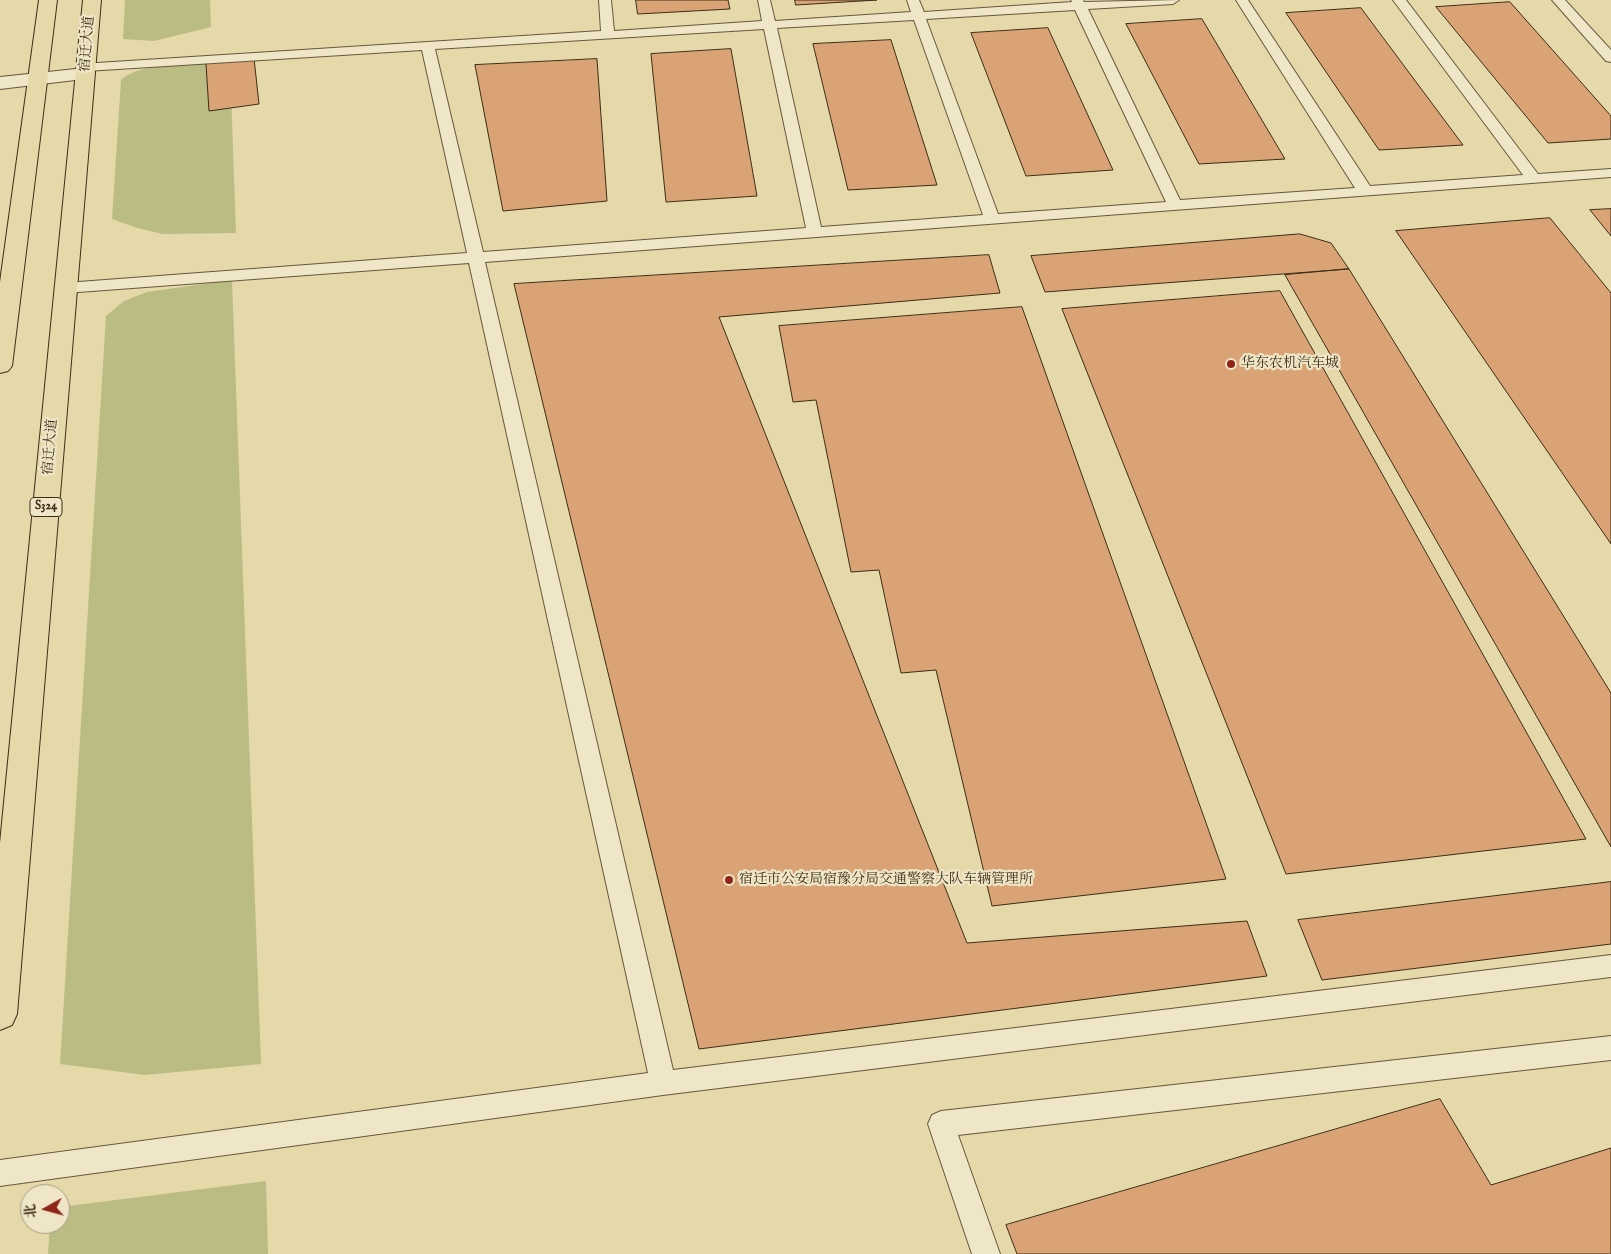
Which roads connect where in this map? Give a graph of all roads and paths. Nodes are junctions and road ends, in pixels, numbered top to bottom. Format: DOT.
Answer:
graph roads {
  1 [pos="48,0"];
  2 [pos="92,0"];
  3 [pos="605,0"];
  4 [pos="764,0"];
  5 [pos="914,0"];
  6 [pos="1173,0"];
  7 [pos="1242,0"];
  8 [pos="1399,0"];
  9 [pos="1558,0"];
  10 [pos="1078,3"];
  11 [pos="919,16"];
  12 [pos="770,25"];
  13 [pos="608,34"];
  14 [pos="428,46"];
  15 [pos="1611,58"];
  16 [pos="85,70"];
  17 [pos="38,79"];
  18 [pos="0,83"];
  19 [pos="1611,173"];
  20 [pos="1534,179"];
  21 [pos="1365,191"];
  22 [pos="1175,205"];
  23 [pos="992,219"];
  24 [pos="814,232"];
  25 [pos="476,257"];
  26 [pos="66,288"];
  27 [pos="0,366"];
  28 [pos="1611,966"];
  29 [pos="0,1014"];
  30 [pos="1611,1048"];
  31 [pos="663,1082"];
  32 [pos="0,1173"];
  33 [pos="986,1254"];
  1 -- 17 [label="main road"];
  2 -- 16 [label="main road, 宿迁大道 / S324"];
  3 -- 13 [label="lane"];
  4 -- 12 [label="lane"];
  5 -- 11 [label="lane"];
  6 -- 10 [label="lane"];
  7 -- 21 [label="lane"];
  8 -- 20 [label="lane"];
  9 -- 15 [label="lane"];
  10 -- 11 [label="lane"];
  10 -- 22 [label="lane"];
  11 -- 12 [label="lane"];
  11 -- 23 [label="lane"];
  12 -- 13 [label="lane"];
  12 -- 24 [label="lane"];
  13 -- 14 [label="lane"];
  14 -- 16 [label="lane"];
  14 -- 25 [label="lane"];
  16 -- 17 [label="street"];
  16 -- 26 [label="main road, 宿迁大道 / S324"];
  17 -- 18 [label="street"];
  17 -- 27 [label="main road"];
  19 -- 20 [label="lane"];
  20 -- 21 [label="lane"];
  21 -- 22 [label="lane"];
  22 -- 23 [label="lane"];
  23 -- 24 [label="lane"];
  24 -- 25 [label="lane"];
  25 -- 26 [label="lane"];
  25 -- 31 [label="lane"];
  26 -- 29 [label="main road, 宿迁大道 / S324"];
  28 -- 31 [label="lane"];
  30 -- 33 [label="lane"];
  31 -- 32 [label="lane"];
}
